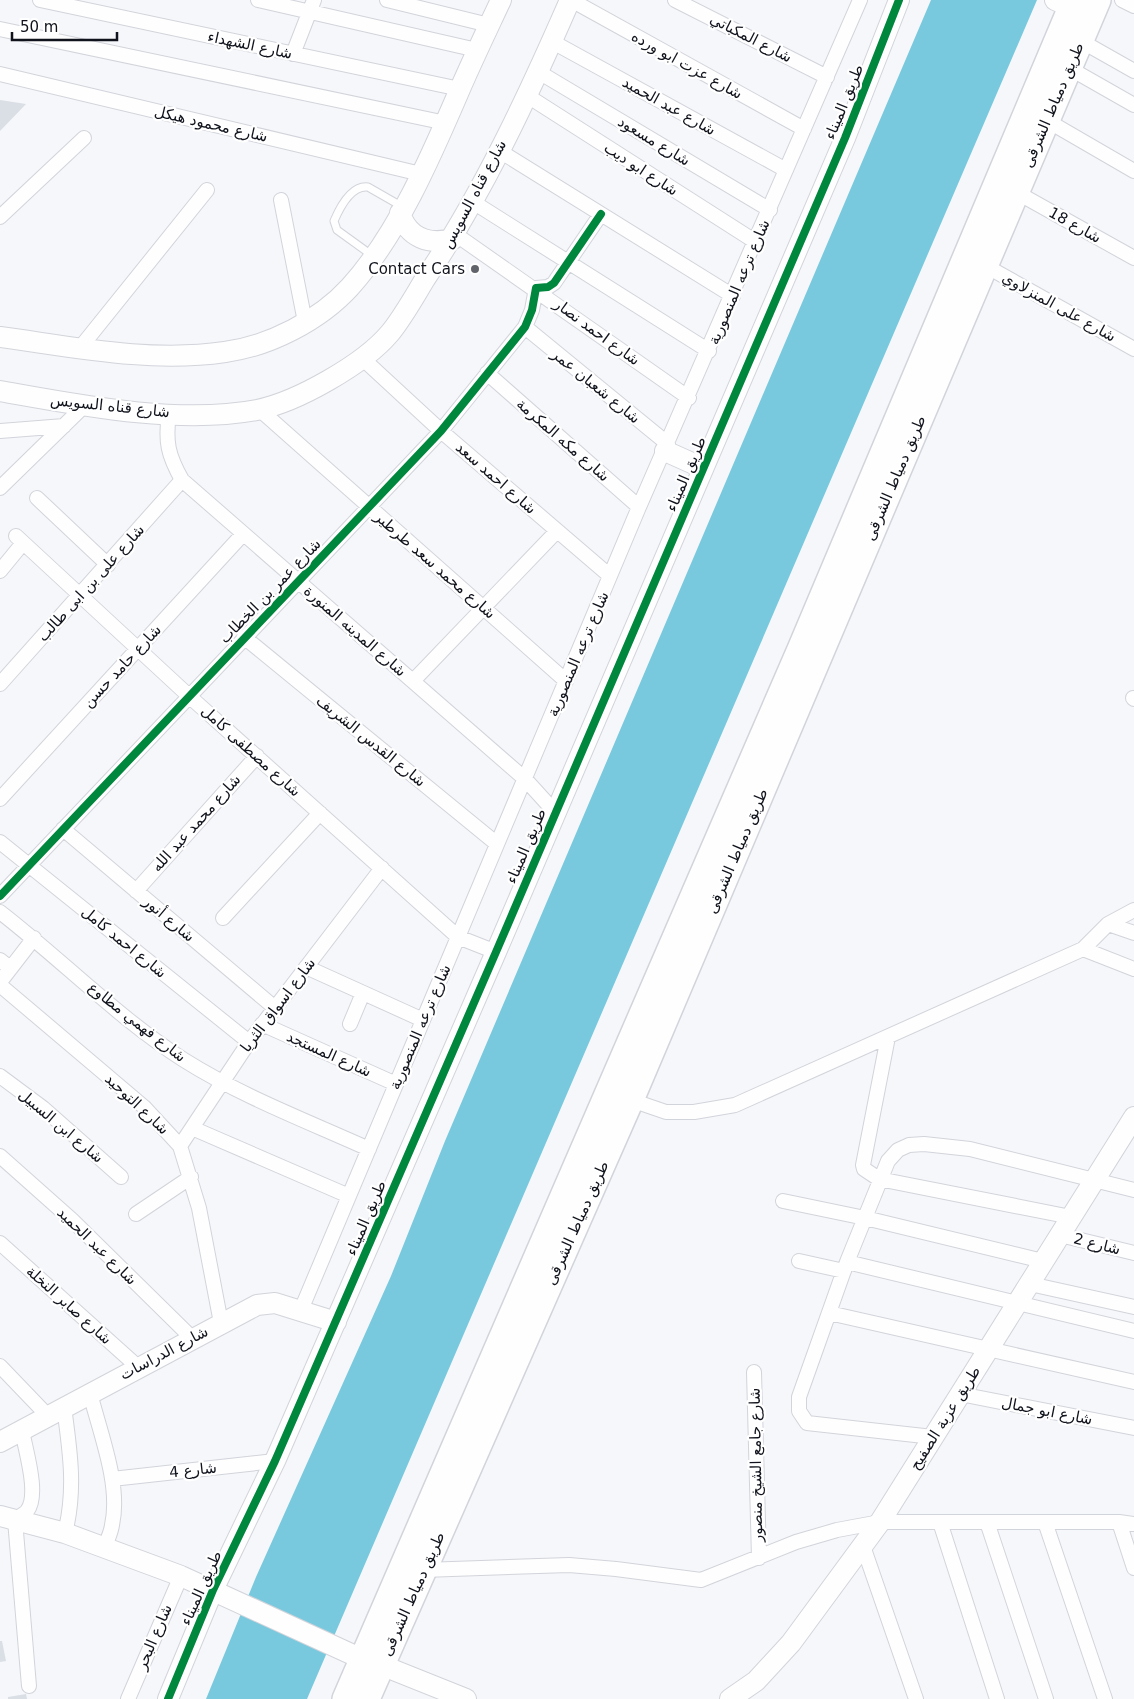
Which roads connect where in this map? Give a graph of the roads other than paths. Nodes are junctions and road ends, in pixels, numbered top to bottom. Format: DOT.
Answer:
graph roads {
  1 [pos="40,0"];
  2 [pos="258,0"];
  3 [pos="387,0"];
  4 [pos="501,0"];
  5 [pos="674,0"];
  6 [pos="860,0"];
  7 [pos="899,0"];
  8 [pos="1098,0"];
  9 [pos="1122,0"];
  10 [pos="565,1"];
  11 [pos="1067,2"];
  12 [pos="312,6"];
  13 [pos="1134,6"];
  14 [pos="489,26"];
  15 [pos="0,28"];
  16 [pos="551,41"];
  17 [pos="1080,41"];
  18 [pos="477,50"];
  19 [pos="293,54"];
  20 [pos="1069,68"];
  21 [pos="537,71"];
  22 [pos="1134,71"];
  23 [pos="0,74"];
  24 [pos="827,77"];
  25 [pos="460,89"];
  26 [pos="526,94"];
  27 [pos="1134,105"];
  28 [pos="1046,120"];
  29 [pos="446,123"];
  30 [pos="804,129"];
  31 [pos="84,138"];
  32 [pos="498,150"];
  33 [pos="786,170"];
  34 [pos="1134,171"];
  35 [pos="421,174"];
  36 [pos="207,190"];
  37 [pos="1016,192"];
  38 [pos="281,200"];
  39 [pos="473,202"];
  40 [pos="401,210"];
  41 [pos="770,210"];
  42 [pos="601,214"];
  43 [pos="0,217"];
  44 [pos="454,236"];
  45 [pos="756,242"];
  46 [pos="374,256"];
  47 [pos="1134,258"];
  48 [pos="568,263"];
  49 [pos="984,265"];
  50 [pos="536,288"];
  51 [pos="733,296"];
  52 [pos="305,322"];
  53 [pos="525,328"];
  54 [pos="0,337"];
  55 [pos="80,348"];
  56 [pos="1134,349"];
  57 [pos="709,351"];
  58 [pos="362,358"];
  59 [pos="487,373"];
  60 [pos="0,391"];
  61 [pos="689,398"];
  62 [pos="84,406"];
  63 [pos="258,409"];
  64 [pos="168,413"];
  65 [pos="64,426"];
  66 [pos="0,431"];
  67 [pos="441,431"];
  68 [pos="666,447"];
  69 [pos="703,468"];
  70 [pos="182,480"];
  71 [pos="0,488"];
  72 [pos="36,498"];
  73 [pos="369,507"];
  74 [pos="639,507"];
  75 [pos="557,531"];
  76 [pos="244,534"];
  77 [pos="108,565"];
  78 [pos="0,571"];
  79 [pos="610,576"];
  80 [pos="298,582"];
  81 [pos="80,596"];
  82 [pos="483,608"];
  83 [pos="244,637"];
  84 [pos="138,648"];
  85 [pos="811,651"];
  86 [pos="413,681"];
  87 [pos="566,681"];
  88 [pos="0,684"];
  89 [pos="189,696"];
  90 [pos="256,756"];
  91 [pos="525,779"];
  92 [pos="0,799"];
  93 [pos="555,812"];
  94 [pos="320,813"];
  95 [pos="63,829"];
  96 [pos="0,842"];
  97 [pos="497,844"];
  98 [pos="29,865"];
  99 [pos="382,868"];
  100 [pos="136,891"];
  101 [pos="0,896"];
  102 [pos="1134,910"];
  103 [pos="0,912"];
  104 [pos="223,918"];
  105 [pos="1108,924"];
  106 [pos="1134,933"];
  107 [pos="458,937"];
  108 [pos="34,938"];
  109 [pos="1083,949"];
  110 [pos="496,952"];
  111 [pos="5,964"];
  112 [pos="306,967"];
  113 [pos="1134,969"];
  114 [pos="0,983"];
  115 [pos="363,993"];
  116 [pos="275,1008"];
  117 [pos="423,1020"];
  118 [pos="262,1024"];
  119 [pos="350,1024"];
  120 [pos="888,1037"];
  121 [pos="249,1042"];
  122 [pos="0,1076"];
  123 [pos="222,1082"];
  124 [pos="396,1084"];
  125 [pos="631,1100"];
  126 [pos="1134,1117"];
  127 [pos="192,1128"];
  128 [pos="180,1146"];
  129 [pos="369,1149"];
  130 [pos="0,1156"];
  131 [pos="121,1177"];
  132 [pos="191,1177"];
  133 [pos="879,1179"];
  134 [pos="1095,1179"];
  135 [pos="1134,1190"];
  136 [pos="349,1196"];
  137 [pos="783,1201"];
  138 [pos="136,1214"];
  139 [pos="1072,1217"];
  140 [pos="865,1218"];
  141 [pos="1060,1235"];
  142 [pos="0,1243"];
  143 [pos="1134,1253"];
  144 [pos="799,1261"];
  145 [pos="1043,1261"];
  146 [pos="845,1267"];
  147 [pos="1030,1284"];
  148 [pos="1017,1304"];
  149 [pos="1134,1307"];
  150 [pos="301,1310"];
  151 [pos="829,1313"];
  152 [pos="221,1322"];
  153 [pos="336,1322"];
  154 [pos="1134,1331"];
  155 [pos="192,1338"];
  156 [pos="988,1350"];
  157 [pos="0,1366"];
  158 [pos="138,1367"];
  159 [pos="754,1372"];
  160 [pos="1134,1382"];
  161 [pos="90,1394"];
  162 [pos="960,1394"];
  163 [pos="56,1412"];
  164 [pos="1134,1428"];
  165 [pos="22,1430"];
  166 [pos="933,1437"];
  167 [pos="0,1442"];
  168 [pos="275,1461"];
  169 [pos="112,1479"];
  170 [pos="7,1518"];
  171 [pos="880,1522"];
  172 [pos="940,1522"];
  173 [pos="987,1522"];
  174 [pos="1045,1522"];
  175 [pos="1119,1522"];
  176 [pos="1134,1524"];
  177 [pos="66,1533"];
  178 [pos="863,1546"];
  179 [pos="105,1547"];
  180 [pos="759,1558"];
  181 [pos="1134,1568"];
  182 [pos="423,1570"];
  183 [pos="181,1576"];
  184 [pos="213,1590"];
  185 [pos="372,1662"];
  186 [pos="29,1686"];
  187 [pos="128,1699"];
  188 [pos="168,1699"];
  189 [pos="345,1699"];
  190 [pos="367,1699"];
  191 [pos="466,1699"];
  192 [pos="730,1699"];
  193 [pos="916,1699"];
  194 [pos="997,1699"];
  195 [pos="1046,1699"];
  196 [pos="1105,1699"];
  1 -- 19 [label="street, شارع الشهداء"];
  2 -- 12 [label="street"];
  3 -- 14 [label="street"];
  4 -- 14 [label="street"];
  5 -- 24 [label="street, شارع المكباتي"];
  6 -- 24 [label="street, شارع ترعه المنصورية"];
  7 -- 69 [label="street, طريق الميناء"];
  8 -- 17 [label="highway, طريق دمياط الشرقى"];
  9 -- 13 [label="street"];
  10 -- 16 [label="street, شارع قناه السويس"];
  10 -- 30 [label="street, شارع عزت ابو ورده"];
  11 -- 85 [label="highway, طريق دمياط الشرقى"];
  12 -- 18 [label="street"];
  12 -- 19 [label="street"];
  14 -- 18 [label="street"];
  15 -- 29 [label="street"];
  16 -- 21 [label="street, شارع قناه السويس"];
  16 -- 33 [label="street, شارع عبد الحميد"];
  17 -- 20 [label="highway, طريق دمياط الشرقى"];
  17 -- 22 [label="street"];
  18 -- 25 [label="street"];
  19 -- 25 [label="street, شارع الشهداء"];
  20 -- 27 [label="street"];
  20 -- 28 [label="highway, طريق دمياط الشرقى"];
  21 -- 26 [label="street, شارع قناه السويس"];
  21 -- 41 [label="street, شارع مسعود"];
  23 -- 35 [label="street, شارع محمود هيكل"];
  24 -- 30 [label="street, شارع ترعه المنصورية"];
  25 -- 29 [label="street"];
  26 -- 32 [label="street, شارع قناه السويس"];
  26 -- 45 [label="street, شارع ابو ديب"];
  28 -- 34 [label="street"];
  28 -- 37 [label="highway, طريق دمياط الشرقى"];
  29 -- 35 [label="street"];
  30 -- 33 [label="street, شارع ترعه المنصورية"];
  31 -- 43 [label="street"];
  32 -- 39 [label="street, شارع قناه السويس"];
  32 -- 42 [label="street"];
  33 -- 41 [label="street, شارع ترعه المنصورية"];
  35 -- 40 [label="street"];
  36 -- 55 [label="street"];
  37 -- 47 [label="street, شارع 18"];
  37 -- 49 [label="highway, طريق دمياط الشرقى"];
  38 -- 52 [label="street"];
  39 -- 44 [label="street, شارع قناه السويس"];
  39 -- 48 [label="street"];
  40 -- 44 [label="street"];
  40 -- 46 [label="street"];
  40 -- 46 [label="lane"];
  41 -- 45 [label="street, شارع ترعه المنصورية"];
  42 -- 48 [label="street"];
  42 -- 51 [label="street"];
  44 -- 50 [label="street, شارع احمد نصار"];
  44 -- 58 [label="street, شارع قناه السويس"];
  45 -- 51 [label="street, شارع ترعه المنصورية"];
  46 -- 52 [label="street"];
  48 -- 50 [label="street"];
  48 -- 57 [label="street"];
  49 -- 56 [label="street, شارع على المنزلاوي"];
  49 -- 85 [label="highway, طريق دمياط الشرقى"];
  50 -- 53 [label="street, شارع عمر بن الخطاب"];
  50 -- 61 [label="street, شارع احمد نصار"];
  51 -- 57 [label="street, شارع ترعه المنصورية"];
  52 -- 55 [label="street"];
  53 -- 59 [label="street, شارع عمر بن الخطاب"];
  53 -- 68 [label="street, شارع شعبان عمر"];
  54 -- 55 [label="street"];
  57 -- 61 [label="street, شارع ترعه المنصورية"];
  58 -- 63 [label="street, شارع قناه السويس"];
  58 -- 67 [label="street, شارع احمد سعد"];
  59 -- 67 [label="street, شارع عمر بن الخطاب"];
  59 -- 74 [label="street, شارع مكه المكرمة"];
  60 -- 62 [label="street, شارع قناه السويس"];
  61 -- 68 [label="street, شارع ترعه المنصورية"];
  62 -- 64 [label="street, شارع قناه السويس"];
  62 -- 65 [label="street"];
  63 -- 64 [label="street, شارع قناه السويس"];
  63 -- 73 [label="street, شارع محمد سعد طرطير"];
  64 -- 70 [label="street, شارع المدينه المنورة"];
  65 -- 66 [label="street"];
  65 -- 71 [label="street"];
  67 -- 73 [label="street, شارع عمر بن الخطاب"];
  67 -- 75 [label="street, شارع احمد سعد"];
  68 -- 69 [label="street"];
  68 -- 74 [label="street, شارع ترعه المنصورية"];
  69 -- 93 [label="street, طريق الميناء"];
  70 -- 76 [label="street, شارع المدينه المنورة"];
  70 -- 77 [label="street, شارع على بن ابى طالب"];
  72 -- 77 [label="street"];
  73 -- 80 [label="street, شارع عمر بن الخطاب"];
  73 -- 82 [label="street, شارع محمد سعد طرطير"];
  74 -- 79 [label="street, شارع ترعه المنصورية"];
  75 -- 79 [label="street, شارع احمد سعد"];
  75 -- 82 [label="street"];
  76 -- 80 [label="street, شارع المدينه المنورة"];
  76 -- 84 [label="street, شارع حامد حسن"];
  77 -- 81 [label="street, شارع على بن ابى طالب"];
  78 -- 81 [label="street, شارع مصطفى كامل"];
  79 -- 87 [label="street, شارع ترعه المنصورية"];
  80 -- 83 [label="street, شارع عمر بن الخطاب"];
  80 -- 86 [label="street, شارع المدينه المنورة"];
  81 -- 84 [label="street, شارع مصطفى كامل"];
  81 -- 88 [label="street, شارع على بن ابى طالب"];
  82 -- 86 [label="street"];
  82 -- 87 [label="street, شارع محمد سعد طرطير"];
  83 -- 89 [label="street, شارع عمر بن الخطاب"];
  83 -- 97 [label="street, شارع القدس الشريف"];
  84 -- 89 [label="street, شارع مصطفى كامل"];
  84 -- 92 [label="street, شارع حامد حسن"];
  85 -- 125 [label="highway, طريق دمياط الشرقى"];
  85 -- 185 [label="highway, طريق دمياط الشرقى"];
  86 -- 91 [label="street, شارع المدينه المنورة"];
  87 -- 91 [label="street, شارع ترعه المنصورية"];
  89 -- 90 [label="street, شارع مصطفى كامل"];
  89 -- 95 [label="street, شارع عمر بن الخطاب"];
  90 -- 94 [label="street, شارع مصطفى كامل"];
  90 -- 100 [label="street, شارع محمد عبد الله"];
  91 -- 93 [label="street, شارع المدينه المنورة"];
  91 -- 97 [label="street, شارع ترعه المنصورية"];
  93 -- 110 [label="street, طريق الميناء"];
  94 -- 99 [label="street, شارع مصطفى كامل"];
  94 -- 104 [label="street"];
  95 -- 98 [label="street, شارع عمر بن الخطاب"];
  95 -- 100 [label="street, شارع أنور"];
  96 -- 98 [label="street, شارع احمد كامل"];
  97 -- 107 [label="street, شارع ترعه المنصورية"];
  98 -- 101 [label="street, شارع عمر بن الخطاب"];
  98 -- 121 [label="street, شارع احمد كامل"];
  99 -- 107 [label="street, شارع مصطفى كامل"];
  99 -- 112 [label="street, شارع اسواق الثريا"];
  100 -- 116 [label="street, شارع أنور"];
  102 -- 105 [label="street"];
  103 -- 108 [label="street, شارع فهمي مطاوع"];
  105 -- 106 [label="street"];
  105 -- 109 [label="street"];
  107 -- 110 [label="street, شارع مصطفى كامل"];
  107 -- 117 [label="street, شارع ترعه المنصورية"];
  108 -- 111 [label="street"];
  108 -- 123 [label="street, شارع فهمي مطاوع"];
  109 -- 113 [label="street"];
  109 -- 120 [label="street"];
  110 -- 153 [label="street, طريق الميناء"];
  111 -- 114 [label="street"];
  112 -- 115 [label="street"];
  112 -- 116 [label="street, شارع اسواق الثريا"];
  114 -- 128 [label="street, شارع التوحيد"];
  115 -- 117 [label="street"];
  115 -- 119 [label="street"];
  116 -- 118 [label="street, شارع اسواق الثريا"];
  117 -- 124 [label="street, شارع ترعه المنصورية"];
  118 -- 121 [label="street, شارع اسواق الثريا"];
  118 -- 124 [label="street, شارع المستجد"];
  120 -- 125 [label="street"];
  120 -- 133 [label="street"];
  121 -- 123 [label="street, شارع اسواق الثريا"];
  122 -- 131 [label="street, شارع ابن السبيل"];
  123 -- 127 [label="street, شارع اسواق الثريا"];
  123 -- 129 [label="street, شارع فهمي مطاوع"];
  124 -- 129 [label="street, شارع ترعه المنصورية"];
  125 -- 182 [label="highway, طريق دمياط الشرقى"];
  126 -- 134 [label="street, طريق عزبة الصفيح"];
  127 -- 128 [label="street, شارع اسواق الثريا"];
  127 -- 136 [label="street"];
  128 -- 132 [label="street, شارع التوحيد"];
  129 -- 136 [label="street, شارع ترعه المنصورية"];
  130 -- 155 [label="street, شارع عبد الحميد"];
  132 -- 138 [label="street"];
  132 -- 152 [label="street, شارع التوحيد"];
  133 -- 134 [label="street"];
  133 -- 139 [label="street"];
  133 -- 140 [label="street"];
  134 -- 135 [label="street"];
  134 -- 139 [label="street, طريق عزبة الصفيح"];
  136 -- 150 [label="street, شارع ترعه المنصورية"];
  137 -- 140 [label="street"];
  139 -- 141 [label="street, طريق عزبة الصفيح"];
  140 -- 145 [label="street"];
  140 -- 146 [label="street"];
  141 -- 143 [label="street, شارع 2"];
  141 -- 145 [label="street, طريق عزبة الصفيح"];
  142 -- 158 [label="street, شارع صابر النخلة"];
  144 -- 146 [label="street"];
  145 -- 147 [label="street, طريق عزبة الصفيح"];
  146 -- 148 [label="street"];
  146 -- 151 [label="street"];
  147 -- 148 [label="street, طريق عزبة الصفيح"];
  147 -- 149 [label="street"];
  148 -- 154 [label="street"];
  148 -- 156 [label="street, طريق عزبة الصفيح"];
  150 -- 152 [label="street, شارع الدراسات"];
  150 -- 153 [label="street, شارع الدراسات"];
  151 -- 156 [label="street"];
  151 -- 166 [label="street"];
  152 -- 155 [label="street, شارع الدراسات"];
  153 -- 168 [label="street, طريق الميناء"];
  155 -- 158 [label="street, شارع الدراسات"];
  156 -- 160 [label="street"];
  156 -- 162 [label="street, طريق عزبة الصفيح"];
  157 -- 163 [label="street"];
  158 -- 161 [label="street, شارع الدراسات"];
  159 -- 180 [label="street, شارع جامع الشيخ منصور"];
  161 -- 163 [label="street, شارع الدراسات"];
  161 -- 169 [label="street"];
  162 -- 164 [label="street, شارع ابو جمال"];
  162 -- 166 [label="street, طريق عزبة الصفيح"];
  163 -- 165 [label="street, شارع الدراسات"];
  163 -- 177 [label="street"];
  165 -- 167 [label="street, شارع الدراسات"];
  165 -- 170 [label="street"];
  166 -- 171 [label="street, طريق عزبة الصفيح"];
  168 -- 169 [label="street, شارع 4"];
  168 -- 184 [label="street, طريق الميناء"];
  169 -- 179 [label="street"];
  170 -- 177 [label="street"];
  170 -- 186 [label="street"];
  171 -- 172 [label="street"];
  171 -- 178 [label="street, طريق عزبة الصفيح"];
  171 -- 180 [label="street"];
  172 -- 173 [label="street"];
  172 -- 194 [label="street"];
  173 -- 174 [label="street"];
  173 -- 195 [label="street"];
  174 -- 175 [label="street"];
  174 -- 196 [label="street"];
  175 -- 176 [label="street"];
  175 -- 181 [label="street"];
  177 -- 179 [label="street"];
  178 -- 192 [label="street, طريق عزبة الصفيح"];
  178 -- 193 [label="street"];
  179 -- 183 [label="street"];
  180 -- 182 [label="street"];
  182 -- 185 [label="highway, طريق دمياط الشرقى"];
  183 -- 184 [label="street"];
  183 -- 187 [label="street, شارع البحر"];
  184 -- 185 [label="street"];
  184 -- 188 [label="street, طريق الميناء"];
  185 -- 189 [label="highway, طريق دمياط الشرقى"];
  185 -- 190 [label="highway, طريق دمياط الشرقى"];
  185 -- 191 [label="street"];
}
